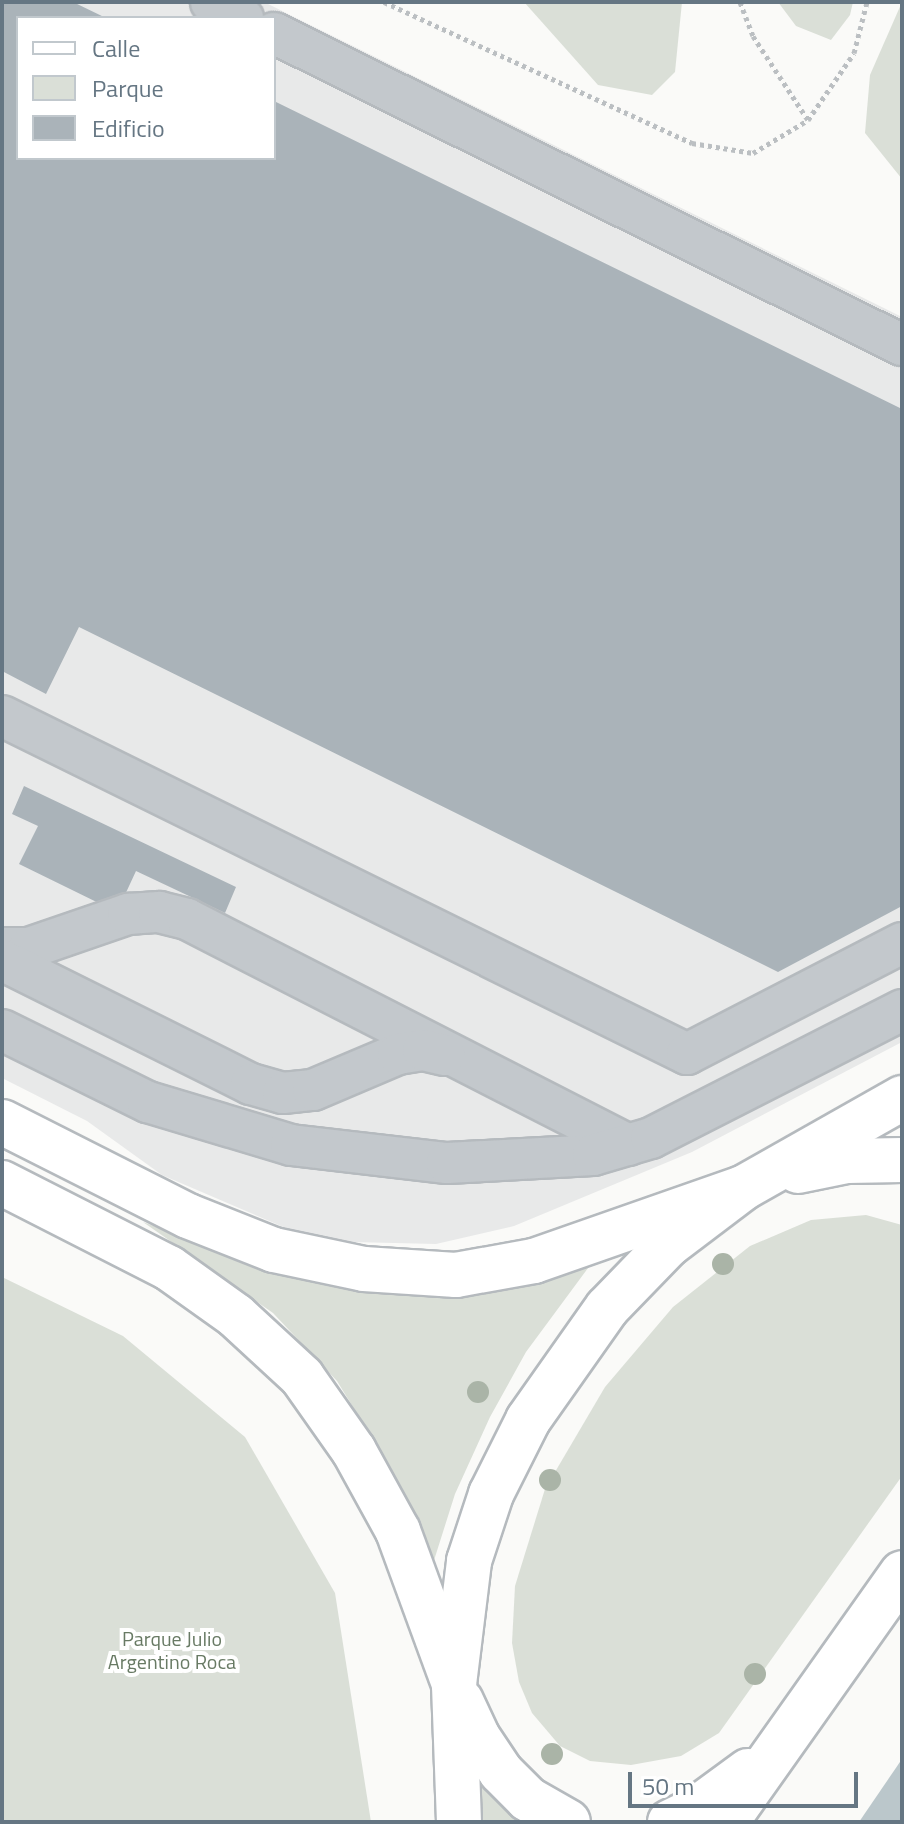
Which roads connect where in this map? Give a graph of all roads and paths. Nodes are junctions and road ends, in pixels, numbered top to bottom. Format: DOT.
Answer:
graph roads {
  1 [pos="211,2"];
  2 [pos="384,2"];
  3 [pos="740,2"];
  4 [pos="867,2"];
  5 [pos="239,16"];
  6 [pos="276,34"];
  7 [pos="808,120"];
  8 [pos="902,345"];
  9 [pos="3,719"];
  10 [pos="902,943"];
  11 [pos="2,948"];
  12 [pos="2,960"];
  13 [pos="902,1010"];
  14 [pos="2,1030"];
  15 [pos="456,1057"];
  16 [pos="902,1098"];
  17 [pos="2,1122"];
  18 [pos="628,1145"];
  19 [pos="902,1160"];
  20 [pos="2,1183"];
  21 [pos="743,1188"];
  22 [pos="902,1573"];
  23 [pos="454,1684"];
  24 [pos="772,1752"];
  25 [pos="459,1822"];
  26 [pos="568,1822"];
  27 [pos="670,1822"];
  28 [pos="726,1822"];
  1 -- 5 [label="lane"];
  2 -- 7 [label="path"];
  3 -- 7 [label="path"];
  4 -- 7 [label="path"];
  6 -- 8 [label="lane"];
  9 -- 10 [label="lane"];
  11 -- 15 [label="lane"];
  12 -- 15 [label="lane"];
  13 -- 18 [label="lane"];
  14 -- 18 [label="lane"];
  15 -- 18 [label="lane"];
  16 -- 21 [label="main road"];
  17 -- 21 [label="main road"];
  19 -- 21 [label="main road"];
  20 -- 23 [label="main road"];
  21 -- 23 [label="main road"];
  22 -- 24 [label="main road"];
  23 -- 25 [label="main road"];
  23 -- 26 [label="main road"];
  24 -- 27 [label="main road"];
  24 -- 28 [label="main road"];
}
